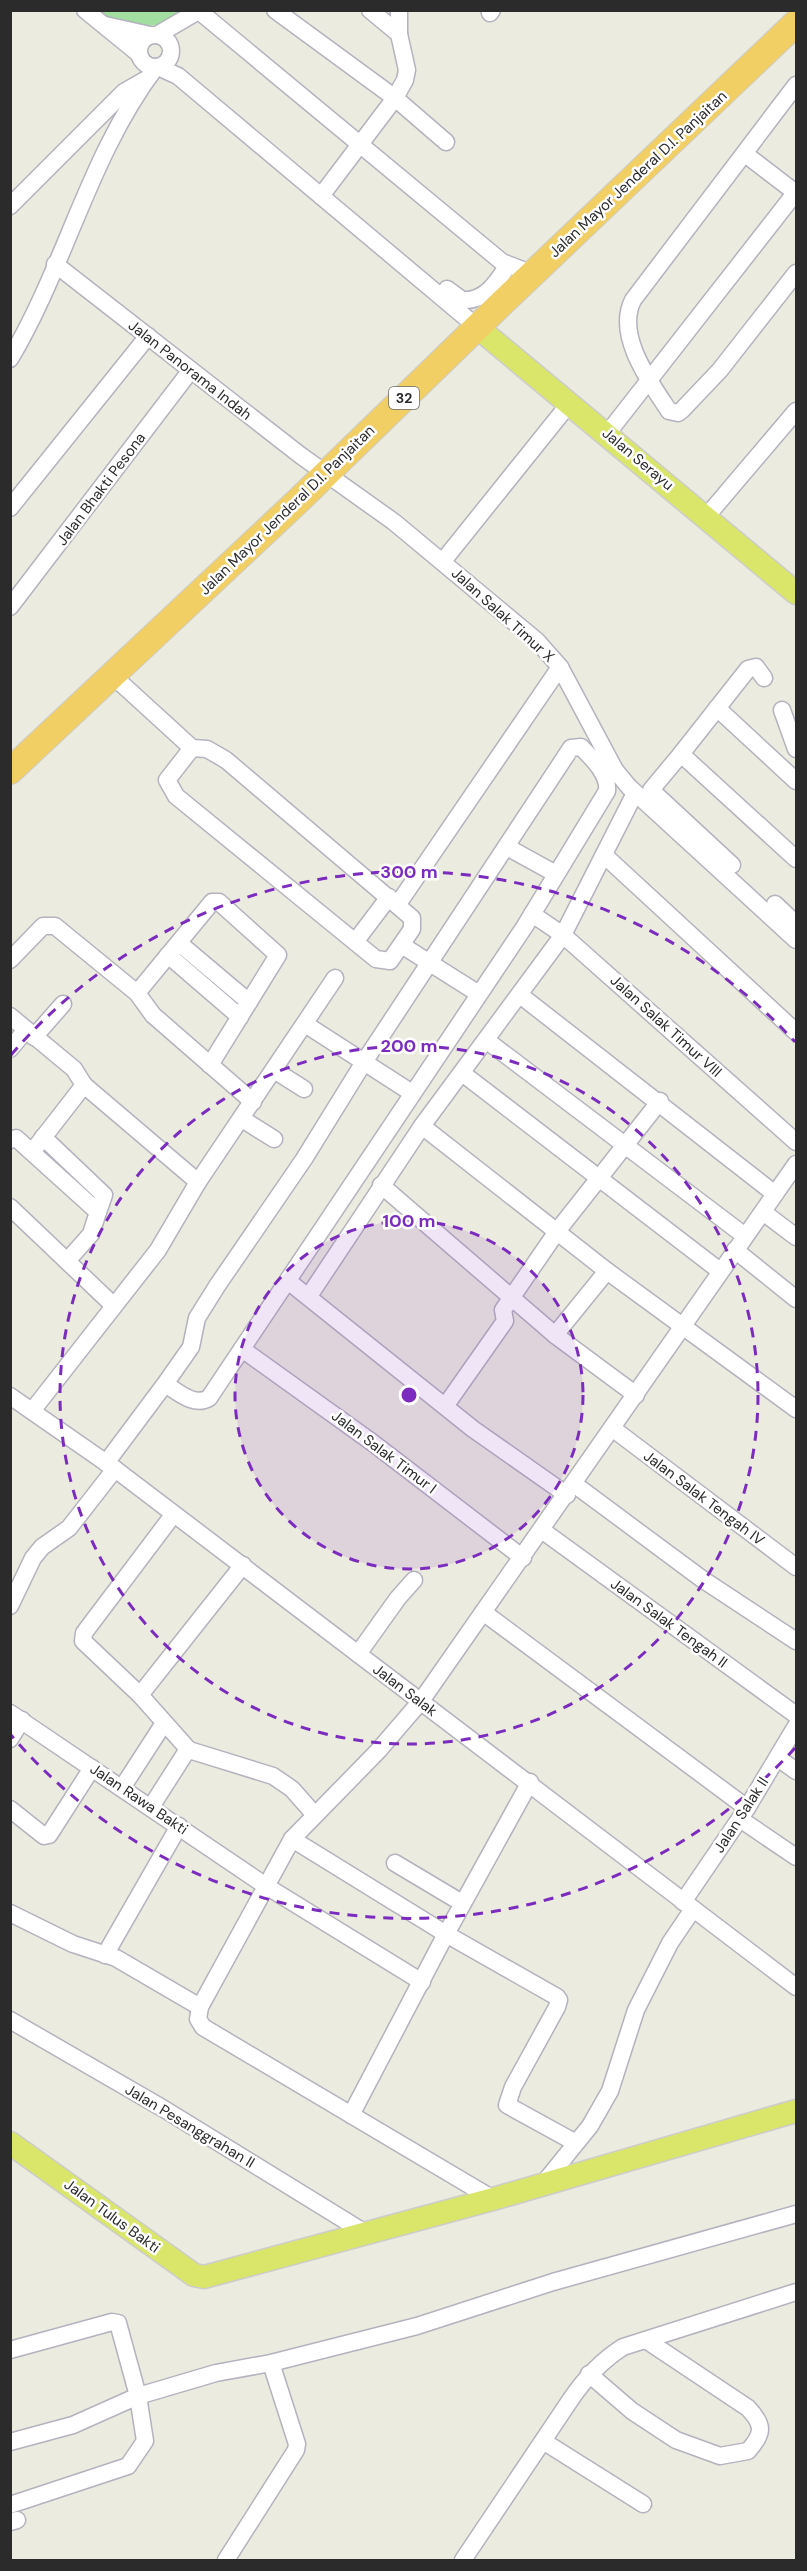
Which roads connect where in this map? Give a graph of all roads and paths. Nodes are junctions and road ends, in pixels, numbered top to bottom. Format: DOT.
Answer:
graph roads {
  1 [pos="85,10"];
  2 [pos="275,10"];
  3 [pos="370,10"];
  4 [pos="399,10"];
  5 [pos="197,13"];
  6 [pos="796,23"];
  7 [pos="101,24"];
  8 [pos="399,34"];
  9 [pos="153,35"];
  10 [pos="171,49"];
  11 [pos="139,56"];
  12 [pos="153,71"];
  13 [pos="796,85"];
  14 [pos="124,92"];
  15 [pos="201,95"];
  16 [pos="395,98"];
  17 [pos="122,120"];
  18 [pos="446,142"];
  19 [pos="359,144"];
  20 [pos="745,154"];
  21 [pos="324,191"];
  22 [pos="796,193"];
  23 [pos="10,206"];
  24 [pos="55,264"];
  25 [pos="508,265"];
  26 [pos="796,273"];
  27 [pos="533,274"];
  28 [pos="477,327"];
  29 [pos="148,336"];
  30 [pos="10,359"];
  31 [pos="190,370"];
  32 [pos="650,381"];
  33 [pos="569,404"];
  34 [pos="796,411"];
  35 [pos="607,434"];
  36 [pos="326,475"];
  37 [pos="10,507"];
  38 [pos="706,517"];
  39 [pos="442,561"];
  40 [pos="796,593"];
  41 [pos="10,607"];
  42 [pos="560,667"];
  43 [pos="112,675"];
  44 [pos="764,678"];
  45 [pos="717,708"];
  46 [pos="782,710"];
  47 [pos="192,748"];
  48 [pos="796,749"];
  49 [pos="681,754"];
  50 [pos="10,771"];
  51 [pos="796,781"];
  52 [pos="635,793"];
  53 [pos="507,847"];
  54 [pos="604,855"];
  55 [pos="796,859"];
  56 [pos="556,874"];
  57 [pos="796,900"];
  58 [pos="394,901"];
  59 [pos="532,914"];
  60 [pos="790,919"];
  61 [pos="563,935"];
  62 [pos="796,940"];
  63 [pos="355,942"];
  64 [pos="403,946"];
  65 [pos="173,949"];
  66 [pos="10,960"];
  67 [pos="431,963"];
  68 [pos="335,978"];
  69 [pos="137,993"];
  70 [pos="478,994"];
  71 [pos="520,995"];
  72 [pos="249,1002"];
  73 [pos="63,1004"];
  74 [pos="10,1016"];
  75 [pos="240,1017"];
  76 [pos="306,1024"];
  77 [pos="796,1032"];
  78 [pos="30,1033"];
  79 [pos="486,1040"];
  80 [pos="10,1048"];
  81 [pos="364,1062"];
  82 [pos="210,1065"];
  83 [pos="274,1070"];
  84 [pos="462,1073"];
  85 [pos="84,1085"];
  86 [pos="304,1089"];
  87 [pos="412,1093"];
  88 [pos="660,1101"];
  89 [pos="253,1102"];
  90 [pos="242,1119"];
  91 [pos="422,1126"];
  92 [pos="43,1137"];
  93 [pos="274,1139"];
  94 [pos="10,1140"];
  95 [pos="796,1142"];
  96 [pos="626,1148"];
  97 [pos="32,1152"];
  98 [pos="796,1164"];
  99 [pos="599,1180"];
  100 [pos="198,1182"];
  101 [pos="381,1185"];
  102 [pos="775,1194"];
  103 [pos="10,1207"];
  104 [pos="98,1212"];
  105 [pos="763,1212"];
  106 [pos="558,1230"];
  107 [pos="745,1236"];
  108 [pos="796,1237"];
  109 [pos="735,1250"];
  110 [pos="67,1261"];
  111 [pos="607,1271"];
  112 [pos="720,1271"];
  113 [pos="288,1281"];
  114 [pos="309,1296"];
  115 [pos="511,1298"];
  116 [pos="796,1299"];
  117 [pos="113,1305"];
  118 [pos="684,1324"];
  119 [pos="555,1335"];
  120 [pos="242,1349"];
  121 [pos="165,1384"];
  122 [pos="636,1395"];
  123 [pos="10,1396"];
  124 [pos="446,1405"];
  125 [pos="796,1409"];
  126 [pos="32,1411"];
  127 [pos="612,1428"];
  128 [pos="111,1466"];
  129 [pos="570,1489"];
  130 [pos="172,1515"];
  131 [pos="543,1531"];
  132 [pos="524,1558"];
  133 [pos="243,1565"];
  134 [pos="796,1567"];
  135 [pos="414,1580"];
  136 [pos="10,1606"];
  137 [pos="483,1612"];
  138 [pos="796,1641"];
  139 [pos="358,1654"];
  140 [pos="140,1695"];
  141 [pos="421,1701"];
  142 [pos="796,1715"];
  143 [pos="16,1717"];
  144 [pos="164,1723"];
  145 [pos="796,1726"];
  146 [pos="10,1739"];
  147 [pos="188,1749"];
  148 [pos="778,1758"];
  149 [pos="92,1768"];
  150 [pos="796,1771"];
  151 [pos="530,1782"];
  152 [pos="122,1788"];
  153 [pos="151,1807"];
  154 [pos="10,1809"];
  155 [pos="314,1814"];
  156 [pos="743,1814"];
  157 [pos="179,1826"];
  158 [pos="292,1839"];
  159 [pos="796,1857"];
  160 [pos="394,1863"];
  161 [pos="266,1886"];
  162 [pos="462,1903"];
  163 [pos="688,1906"];
  164 [pos="11,1913"];
  165 [pos="446,1934"];
  166 [pos="105,1955"];
  167 [pos="422,1982"];
  168 [pos="796,1987"];
  169 [pos="200,2007"];
  170 [pos="10,2020"];
  171 [pos="796,2110"];
  172 [pos="351,2115"];
  173 [pos="10,2143"];
  174 [pos="576,2143"];
  175 [pos="543,2184"];
  176 [pos="493,2199"];
  177 [pos="796,2214"];
  178 [pos="368,2234"];
  179 [pos="796,2292"];
  180 [pos="646,2340"];
  181 [pos="10,2350"];
  182 [pos="271,2363"];
  183 [pos="589,2374"];
  184 [pos="138,2396"];
  185 [pos="543,2441"];
  186 [pos="10,2442"];
  187 [pos="643,2504"];
  188 [pos="12,2516"];
  189 [pos="226,2560"];
  190 [pos="463,2560"];
  1 -- 7 [label="street"];
  2 -- 16 [label="street"];
  3 -- 8 [label="street"];
  4 -- 8 [label="street"];
  5 -- 9 [label="street"];
  5 -- 10 [label="street"];
  5 -- 19 [label="street"];
  6 -- 27 [label="highway, Jalan Mayor Jenderal D.I. Panjaitan / 32"];
  7 -- 9 [label="street"];
  7 -- 11 [label="street"];
  8 -- 16 [label="street"];
  9 -- 10 [label="street"];
  9 -- 11 [label="street"];
  10 -- 12 [label="street"];
  10 -- 15 [label="street"];
  11 -- 12 [label="street"];
  11 -- 14 [label="street"];
  12 -- 14 [label="street"];
  12 -- 15 [label="street"];
  12 -- 17 [label="street"];
  13 -- 20 [label="street"];
  14 -- 17 [label="street"];
  14 -- 23 [label="street"];
  15 -- 21 [label="street"];
  16 -- 18 [label="street"];
  16 -- 19 [label="street"];
  17 -- 24 [label="street"];
  19 -- 21 [label="street"];
  19 -- 25 [label="street"];
  20 -- 22 [label="street"];
  20 -- 32 [label="street"];
  21 -- 25 [label="street"];
  21 -- 28 [label="street"];
  22 -- 32 [label="street"];
  24 -- 29 [label="street, Jalan Panorama Indah"];
  24 -- 30 [label="street"];
  25 -- 27 [label="street"];
  26 -- 32 [label="street"];
  27 -- 28 [label="highway, Jalan Mayor Jenderal D.I. Panjaitan / 32"];
  28 -- 33 [label="main road, Jalan Serayu"];
  28 -- 36 [label="highway, Jalan Mayor Jenderal D.I. Panjaitan / 32"];
  29 -- 31 [label="street, Jalan Panorama Indah"];
  29 -- 37 [label="street"];
  31 -- 36 [label="street, Jalan Panorama Indah"];
  31 -- 41 [label="street, Jalan Bhakti Pesona"];
  32 -- 35 [label="street"];
  33 -- 35 [label="main road, Jalan Serayu"];
  33 -- 39 [label="street"];
  34 -- 38 [label="street"];
  35 -- 38 [label="main road, Jalan Serayu"];
  36 -- 39 [label="street, Jalan Salak Timur X"];
  36 -- 43 [label="highway, Jalan Mayor Jenderal D.I. Panjaitan / 32"];
  38 -- 40 [label="main road, Jalan Serayu"];
  39 -- 42 [label="street, Jalan Salak Timur X"];
  42 -- 52 [label="street, Jalan Salak Timur X"];
  42 -- 58 [label="street"];
  43 -- 47 [label="street"];
  43 -- 50 [label="highway, Jalan Mayor Jenderal D.I. Panjaitan / 32"];
  44 -- 45 [label="street"];
  45 -- 49 [label="street"];
  45 -- 51 [label="street"];
  46 -- 48 [label="street"];
  47 -- 58 [label="street"];
  47 -- 63 [label="street"];
  49 -- 55 [label="street"];
  49 -- 60 [label="street"];
  52 -- 54 [label="street"];
  52 -- 62 [label="street, Jalan Salak Timur X"];
  53 -- 56 [label="street"];
  53 -- 56 [label="street"];
  53 -- 67 [label="street"];
  54 -- 61 [label="street"];
  54 -- 77 [label="street"];
  56 -- 59 [label="street"];
  57 -- 60 [label="street"];
  58 -- 63 [label="street"];
  58 -- 64 [label="street"];
  59 -- 61 [label="street, Jalan Salak Timur VIII"];
  59 -- 70 [label="street"];
  61 -- 71 [label="street"];
  61 -- 95 [label="street, Jalan Salak Timur VIII"];
  63 -- 64 [label="street"];
  64 -- 67 [label="street"];
  65 -- 69 [label="street"];
  65 -- 72 [label="street"];
  65 -- 72 [label="street"];
  65 -- 75 [label="street"];
  66 -- 69 [label="street"];
  67 -- 70 [label="street"];
  67 -- 81 [label="street"];
  68 -- 76 [label="street"];
  69 -- 82 [label="street"];
  70 -- 87 [label="street"];
  71 -- 79 [label="street"];
  71 -- 88 [label="street"];
  72 -- 75 [label="street"];
  73 -- 78 [label="street"];
  74 -- 78 [label="street"];
  75 -- 82 [label="street"];
  76 -- 81 [label="street"];
  76 -- 83 [label="street"];
  78 -- 80 [label="street"];
  78 -- 85 [label="street"];
  79 -- 84 [label="street"];
  79 -- 96 [label="street"];
  81 -- 87 [label="street"];
  81 -- 121 [label="street"];
  82 -- 89 [label="street"];
  83 -- 86 [label="street"];
  83 -- 89 [label="street"];
  84 -- 91 [label="street"];
  84 -- 99 [label="street"];
  85 -- 92 [label="street"];
  85 -- 100 [label="street"];
  87 -- 113 [label="street"];
  88 -- 96 [label="street"];
  88 -- 102 [label="street"];
  89 -- 90 [label="street"];
  90 -- 93 [label="street"];
  90 -- 100 [label="street"];
  91 -- 101 [label="street"];
  91 -- 106 [label="street"];
  92 -- 97 [label="street"];
  92 -- 104 [label="street"];
  94 -- 97 [label="street"];
  96 -- 99 [label="street"];
  96 -- 107 [label="street"];
  97 -- 104 [label="street"];
  98 -- 102 [label="street"];
  99 -- 106 [label="street"];
  99 -- 112 [label="street"];
  100 -- 117 [label="street"];
  101 -- 114 [label="street"];
  101 -- 115 [label="street"];
  102 -- 105 [label="street"];
  103 -- 110 [label="street"];
  104 -- 110 [label="street"];
  105 -- 107 [label="street"];
  105 -- 108 [label="street"];
  106 -- 111 [label="street"];
  106 -- 115 [label="street"];
  107 -- 109 [label="street"];
  109 -- 112 [label="street"];
  109 -- 116 [label="street"];
  110 -- 117 [label="street"];
  111 -- 118 [label="street"];
  111 -- 119 [label="street"];
  112 -- 118 [label="street"];
  113 -- 114 [label="street"];
  113 -- 120 [label="street"];
  114 -- 124 [label="street"];
  115 -- 119 [label="street"];
  115 -- 124 [label="street"];
  117 -- 126 [label="street"];
  118 -- 122 [label="street"];
  118 -- 125 [label="street"];
  119 -- 122 [label="street"];
  120 -- 121 [label="street"];
  120 -- 132 [label="street, Jalan Salak Timur I"];
  121 -- 128 [label="street"];
  122 -- 127 [label="street"];
  123 -- 126 [label="street, Jalan Salak"];
  124 -- 129 [label="street"];
  126 -- 128 [label="street, Jalan Salak"];
  127 -- 129 [label="street"];
  127 -- 134 [label="street, Jalan Salak Tengah IV"];
  128 -- 130 [label="street, Jalan Salak"];
  128 -- 136 [label="street"];
  129 -- 131 [label="street"];
  129 -- 138 [label="street"];
  130 -- 133 [label="street, Jalan Salak"];
  130 -- 140 [label="street"];
  131 -- 132 [label="street"];
  131 -- 142 [label="street, Jalan Salak Tengah II"];
  132 -- 137 [label="street"];
  133 -- 139 [label="street, Jalan Salak"];
  133 -- 140 [label="street"];
  135 -- 139 [label="street"];
  137 -- 141 [label="street"];
  137 -- 156 [label="street"];
  139 -- 141 [label="street, Jalan Salak"];
  140 -- 144 [label="street"];
  141 -- 151 [label="street, Jalan Salak"];
  141 -- 155 [label="street"];
  143 -- 146 [label="street"];
  143 -- 149 [label="street, Jalan Rawa Bakti"];
  144 -- 147 [label="street"];
  144 -- 152 [label="street"];
  145 -- 148 [label="street, Jalan Salak II"];
  147 -- 153 [label="street"];
  147 -- 155 [label="street"];
  148 -- 150 [label="street"];
  148 -- 156 [label="street, Jalan Salak II"];
  149 -- 152 [label="street, Jalan Rawa Bakti"];
  149 -- 154 [label="street"];
  151 -- 162 [label="street"];
  151 -- 163 [label="street, Jalan Salak"];
  152 -- 153 [label="street, Jalan Rawa Bakti"];
  153 -- 157 [label="street, Jalan Rawa Bakti"];
  155 -- 158 [label="street"];
  156 -- 159 [label="street"];
  156 -- 163 [label="street, Jalan Salak II"];
  157 -- 161 [label="street, Jalan Rawa Bakti"];
  157 -- 166 [label="street"];
  158 -- 161 [label="street"];
  158 -- 165 [label="street"];
  160 -- 162 [label="street"];
  161 -- 167 [label="street, Jalan Rawa Bakti"];
  161 -- 169 [label="street"];
  162 -- 165 [label="street"];
  163 -- 168 [label="street, Jalan Salak"];
  163 -- 174 [label="street, Jalan Salak II"];
  164 -- 166 [label="street"];
  165 -- 167 [label="street"];
  165 -- 174 [label="street"];
  166 -- 169 [label="street"];
  167 -- 172 [label="street"];
  169 -- 172 [label="street"];
  170 -- 178 [label="street, Jalan Pesanggrahan II"];
  171 -- 175 [label="main road, Jalan Tulus Bakti"];
  172 -- 176 [label="street"];
  173 -- 178 [label="main road, Jalan Tulus Bakti"];
  174 -- 175 [label="street, Jalan Salak II"];
  175 -- 176 [label="main road, Jalan Tulus Bakti"];
  176 -- 178 [label="main road, Jalan Tulus Bakti"];
  177 -- 182 [label="street"];
  179 -- 180 [label="street"];
  180 -- 183 [label="street"];
  180 -- 183 [label="street"];
  181 -- 184 [label="street"];
  182 -- 184 [label="street"];
  182 -- 189 [label="street"];
  183 -- 185 [label="street"];
  184 -- 186 [label="street"];
  184 -- 188 [label="street"];
  185 -- 187 [label="street"];
  185 -- 190 [label="street"];
}
